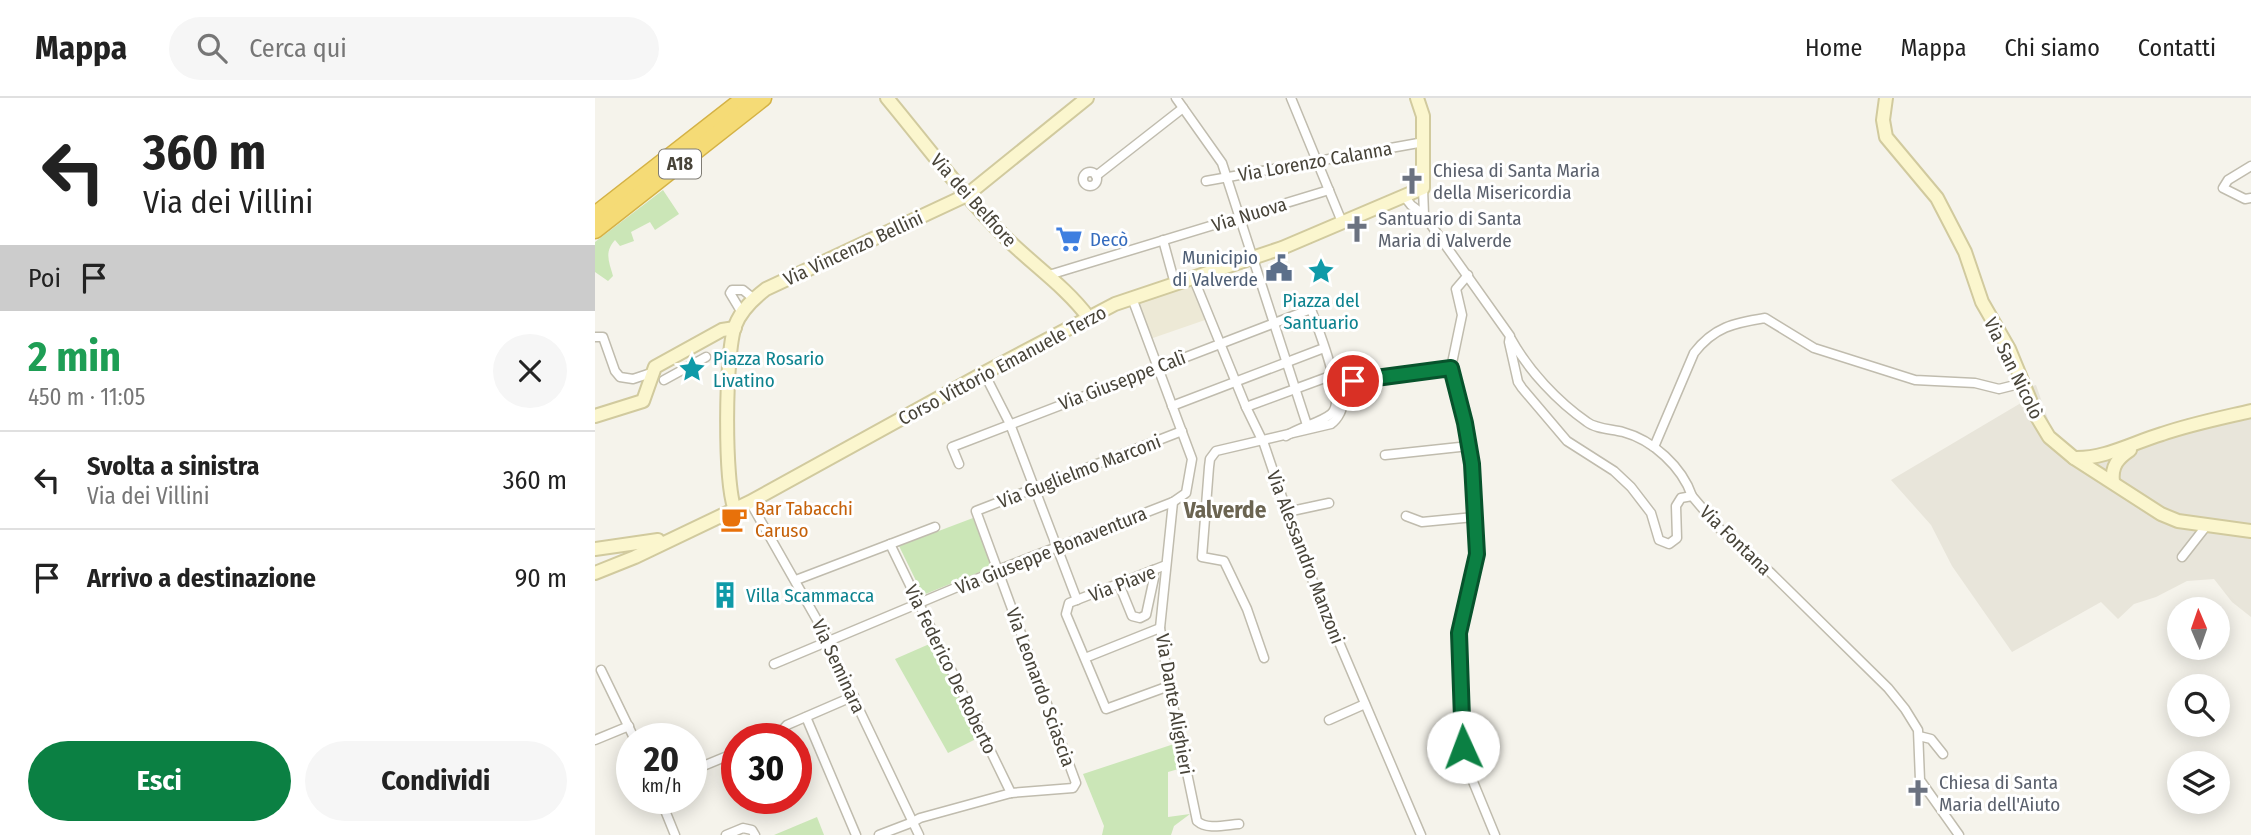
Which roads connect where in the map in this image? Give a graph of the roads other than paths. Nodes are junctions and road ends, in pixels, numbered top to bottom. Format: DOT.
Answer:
graph roads {
  1 [pos="745,98"];
  2 [pos="763,98"];
  3 [pos="887,98"];
  4 [pos="1087,98"];
  5 [pos="1176,98"];
  6 [pos="1291,98"];
  7 [pos="1417,98"];
  8 [pos="1886,98"];
  9 [pos="1183,108"];
  10 [pos="1423,142"];
  11 [pos="1317,161"];
  12 [pos="2251,166"];
  13 [pos="1096,176"];
  14 [pos="1226,177"];
  15 [pos="1206,180"];
  16 [pos="1423,188"];
  17 [pos="1329,190"];
  18 [pos="967,195"];
  19 [pos="1404,196"];
  20 [pos="2251,198"];
  21 [pos="595,215"];
  22 [pos="1424,215"];
  23 [pos="1239,218"];
  24 [pos="1342,222"];
  25 [pos="595,230"];
  26 [pos="1163,240"];
  27 [pos="1252,258"];
  28 [pos="1049,275"];
  29 [pos="1468,275"];
  30 [pos="1193,277"];
  31 [pos="1175,284"];
  32 [pos="1070,294"];
  33 [pos="1132,298"];
  34 [pos="754,299"];
  35 [pos="1104,309"];
  36 [pos="742,313"];
  37 [pos="1089,318"];
  38 [pos="1273,322"];
  39 [pos="735,328"];
  40 [pos="1510,336"];
  41 [pos="595,337"];
  42 [pos="1220,343"];
  43 [pos="1324,348"];
  44 [pos="681,352"];
  45 [pos="706,357"];
  46 [pos="1286,362"];
  47 [pos="689,366"];
  48 [pos="1157,367"];
  49 [pos="1451,368"];
  50 [pos="652,372"];
  51 [pos="984,373"];
  52 [pos="1333,375"];
  53 [pos="664,380"];
  54 [pos="1236,382"];
  55 [pos="2023,383"];
  56 [pos="1295,389"];
  57 [pos="1172,406"];
  58 [pos="1246,407"];
  59 [pos="2251,411"];
  60 [pos="595,416"];
  61 [pos="1010,424"];
  62 [pos="1307,425"];
  63 [pos="1182,431"];
  64 [pos="1286,436"];
  65 [pos="2148,438"];
  66 [pos="1261,440"];
  67 [pos="1469,446"];
  68 [pos="1654,447"];
  69 [pos="1385,455"];
  70 [pos="2119,457"];
  71 [pos="2074,458"];
  72 [pos="958,464"];
  73 [pos="2096,471"];
  74 [pos="2113,482"];
  75 [pos="1035,487"];
  76 [pos="1692,496"];
  77 [pos="750,502"];
  78 [pos="1173,502"];
  79 [pos="1329,503"];
  80 [pos="976,510"];
  81 [pos="1287,512"];
  82 [pos="728,513"];
  83 [pos="1406,516"];
  84 [pos="1474,517"];
  85 [pos="2207,525"];
  86 [pos="935,527"];
  87 [pos="2251,531"];
  88 [pos="676,536"];
  89 [pos="890,544"];
  90 [pos="632,545"];
  91 [pos="1057,546"];
  92 [pos="595,549"];
  93 [pos="2182,557"];
  94 [pos="623,560"];
  95 [pos="1166,565"];
  96 [pos="998,570"];
  97 [pos="1153,570"];
  98 [pos="595,573"];
  99 [pos="796,580"];
  100 [pos="1119,584"];
  101 [pos="1077,600"];
  102 [pos="919,603"];
  103 [pos="1160,628"];
  104 [pos="829,640"];
  105 [pos="1085,658"];
  106 [pos="1263,658"];
  107 [pos="774,664"];
  108 [pos="601,670"];
  109 [pos="1169,686"];
  110 [pos="854,696"];
  111 [pos="1365,704"];
  112 [pos="806,717"];
  113 [pos="1329,720"];
  114 [pos="627,723"];
  115 [pos="790,723"];
  116 [pos="616,731"];
  117 [pos="1919,736"];
  118 [pos="595,740"];
  119 [pos="1943,754"];
  120 [pos="1011,793"];
  121 [pos="666,814"];
  122 [pos="913,822"];
  123 [pos="1239,824"];
  124 [pos="675,835"];
  125 [pos="726,835"];
  126 [pos="755,835"];
  127 [pos="856,835"];
  128 [pos="879,835"];
  129 [pos="919,835"];
  130 [pos="1421,835"];
  131 [pos="1495,835"];
  132 [pos="1959,835"];
  1 -- 21 [label="highway, A18"];
  2 -- 25 [label="highway, A18"];
  3 -- 18 [label="street, Via dei Belfiore"];
  4 -- 18 [label="street, Via Vincenzo Bellini"];
  5 -- 9 [label="street"];
  6 -- 11 [label="street"];
  7 -- 10 [label="street"];
  8 -- 55 [label="street, Via San Nicolò"];
  9 -- 13 [label="street"];
  9 -- 14 [label="street"];
  10 -- 11 [label="street, Via Lorenzo Calanna"];
  10 -- 16 [label="street"];
  11 -- 14 [label="street, Via Lorenzo Calanna"];
  11 -- 17 [label="street"];
  12 -- 20 [label="street"];
  14 -- 15 [label="street, Via Lorenzo Calanna"];
  14 -- 23 [label="street"];
  16 -- 19 [label="street, Corso Vittorio Emanuele Terzo"];
  16 -- 22 [label="street"];
  17 -- 23 [label="street, Via Nuova"];
  17 -- 24 [label="street"];
  18 -- 28 [label="street, Via dei Belfiore"];
  18 -- 34 [label="street, Via Vincenzo Bellini"];
  19 -- 22 [label="street, Via Fontana"];
  19 -- 24 [label="street, Corso Vittorio Emanuele Terzo"];
  22 -- 29 [label="street, Via Fontana"];
  23 -- 26 [label="street, Via Nuova"];
  23 -- 27 [label="street"];
  24 -- 27 [label="street, Corso Vittorio Emanuele Terzo"];
  26 -- 28 [label="street, Via Nuova"];
  26 -- 31 [label="street"];
  27 -- 30 [label="street, Corso Vittorio Emanuele Terzo"];
  27 -- 38 [label="street"];
  28 -- 32 [label="street, Via dei Belfiore"];
  29 -- 40 [label="street, Via Fontana"];
  29 -- 49 [label="street"];
  30 -- 31 [label="street, Corso Vittorio Emanuele Terzo"];
  30 -- 42 [label="street, Via Alessandro Manzoni"];
  31 -- 33 [label="street, Corso Vittorio Emanuele Terzo"];
  32 -- 35 [label="street"];
  32 -- 37 [label="street"];
  33 -- 35 [label="street, Corso Vittorio Emanuele Terzo"];
  33 -- 48 [label="street"];
  34 -- 36 [label="street, Via Vincenzo Bellini"];
  34 -- 36 [label="street"];
  35 -- 37 [label="street, Corso Vittorio Emanuele Terzo"];
  36 -- 39 [label="street, Via Vincenzo Bellini"];
  37 -- 51 [label="street, Corso Vittorio Emanuele Terzo"];
  38 -- 42 [label="street, Via Giuseppe Calì"];
  38 -- 43 [label="street, Via Giuseppe Calì"];
  38 -- 46 [label="street"];
  39 -- 44 [label="street"];
  39 -- 82 [label="street, Via Vincenzo Bellini"];
  40 -- 68 [label="street"];
  40 -- 76 [label="street, Via Fontana"];
  41 -- 50 [label="street"];
  42 -- 48 [label="street, Via Giuseppe Calì"];
  42 -- 54 [label="street, Via Alessandro Manzoni"];
  43 -- 46 [label="street"];
  43 -- 52 [label="street"];
  44 -- 47 [label="street"];
  44 -- 50 [label="street"];
  45 -- 47 [label="street"];
  46 -- 54 [label="street"];
  46 -- 56 [label="street"];
  47 -- 53 [label="street"];
  48 -- 57 [label="street"];
  48 -- 61 [label="street, Via Giuseppe Calì"];
  49 -- 64 [label="street"];
  49 -- 67 [label="street"];
  50 -- 60 [label="street"];
  51 -- 61 [label="street"];
  51 -- 77 [label="street, Corso Vittorio Emanuele Terzo"];
  52 -- 56 [label="street"];
  52 -- 62 [label="street"];
  54 -- 57 [label="street"];
  54 -- 58 [label="street, Via Alessandro Manzoni"];
  55 -- 68 [label="street"];
  55 -- 71 [label="street, Via San Nicolò"];
  56 -- 58 [label="street"];
  56 -- 62 [label="street"];
  57 -- 63 [label="street"];
  58 -- 66 [label="street, Via Alessandro Manzoni"];
  59 -- 65 [label="street"];
  61 -- 72 [label="street, Via Giuseppe Calì"];
  61 -- 75 [label="street"];
  62 -- 64 [label="street"];
  63 -- 75 [label="street, Via Guglielmo Marconi"];
  63 -- 78 [label="street"];
  64 -- 66 [label="street"];
  65 -- 70 [label="street"];
  65 -- 71 [label="street"];
  66 -- 81 [label="street, Via Alessandro Manzoni"];
  66 -- 106 [label="street"];
  67 -- 69 [label="street"];
  67 -- 84 [label="street"];
  68 -- 76 [label="street"];
  70 -- 73 [label="street"];
  70 -- 74 [label="street"];
  71 -- 73 [label="street, Via San Nicolò"];
  73 -- 74 [label="street, Via San Nicolò"];
  74 -- 85 [label="street, Via San Nicolò"];
  75 -- 80 [label="street, Via Guglielmo Marconi"];
  75 -- 91 [label="street"];
  76 -- 117 [label="street, Via Fontana"];
  77 -- 82 [label="street, Corso Vittorio Emanuele Terzo"];
  77 -- 99 [label="street, Via Seminara"];
  78 -- 91 [label="street, Via Giuseppe Bonaventura"];
  78 -- 95 [label="street, Via Dante Alighieri"];
  79 -- 81 [label="street"];
  80 -- 96 [label="street, Via Leonardo Sciascia"];
  81 -- 111 [label="street, Via Alessandro Manzoni"];
  82 -- 88 [label="street, Corso Vittorio Emanuele Terzo"];
  83 -- 84 [label="street"];
  84 -- 131 [label="street"];
  85 -- 87 [label="street, Via San Nicolò"];
  85 -- 93 [label="street"];
  86 -- 89 [label="street"];
  88 -- 90 [label="street"];
  88 -- 94 [label="street, Corso Vittorio Emanuele Terzo"];
  89 -- 99 [label="street"];
  89 -- 102 [label="street, Via Federico De Roberto"];
  90 -- 92 [label="street"];
  90 -- 94 [label="street"];
  91 -- 96 [label="street, Via Giuseppe Bonaventura"];
  91 -- 101 [label="street"];
  94 -- 98 [label="street, Corso Vittorio Emanuele Terzo"];
  95 -- 97 [label="street, Via Piave"];
  95 -- 103 [label="street, Via Dante Alighieri"];
  96 -- 102 [label="street, Via Giuseppe Bonaventura"];
  96 -- 120 [label="street, Via Leonardo Sciascia"];
  97 -- 100 [label="street, Via Piave"];
  97 -- 100 [label="street"];
  99 -- 104 [label="street, Via Seminara"];
  100 -- 101 [label="street, Via Piave"];
  101 -- 105 [label="street"];
  102 -- 104 [label="street, Via Giuseppe Bonaventura"];
  102 -- 120 [label="street, Via Federico De Roberto"];
  103 -- 105 [label="street"];
  103 -- 109 [label="street, Via Dante Alighieri"];
  104 -- 107 [label="street, Via Giuseppe Bonaventura"];
  104 -- 110 [label="street, Via Seminara"];
  105 -- 109 [label="street"];
  108 -- 114 [label="street"];
  109 -- 123 [label="street, Via Dante Alighieri"];
  110 -- 112 [label="street"];
  110 -- 122 [label="street, Via Seminara"];
  111 -- 113 [label="street"];
  111 -- 130 [label="street, Via Alessandro Manzoni"];
  112 -- 115 [label="street"];
  112 -- 127 [label="street"];
  116 -- 118 [label="street"];
  117 -- 119 [label="street"];
  117 -- 132 [label="street, Via Fontana"];
  120 -- 122 [label="street, Via Leonardo Sciascia"];
  121 -- 124 [label="street"];
  122 -- 128 [label="street, Via Leonardo Sciascia"];
  122 -- 129 [label="street, Via Seminara"];
  125 -- 126 [label="street"];
}
